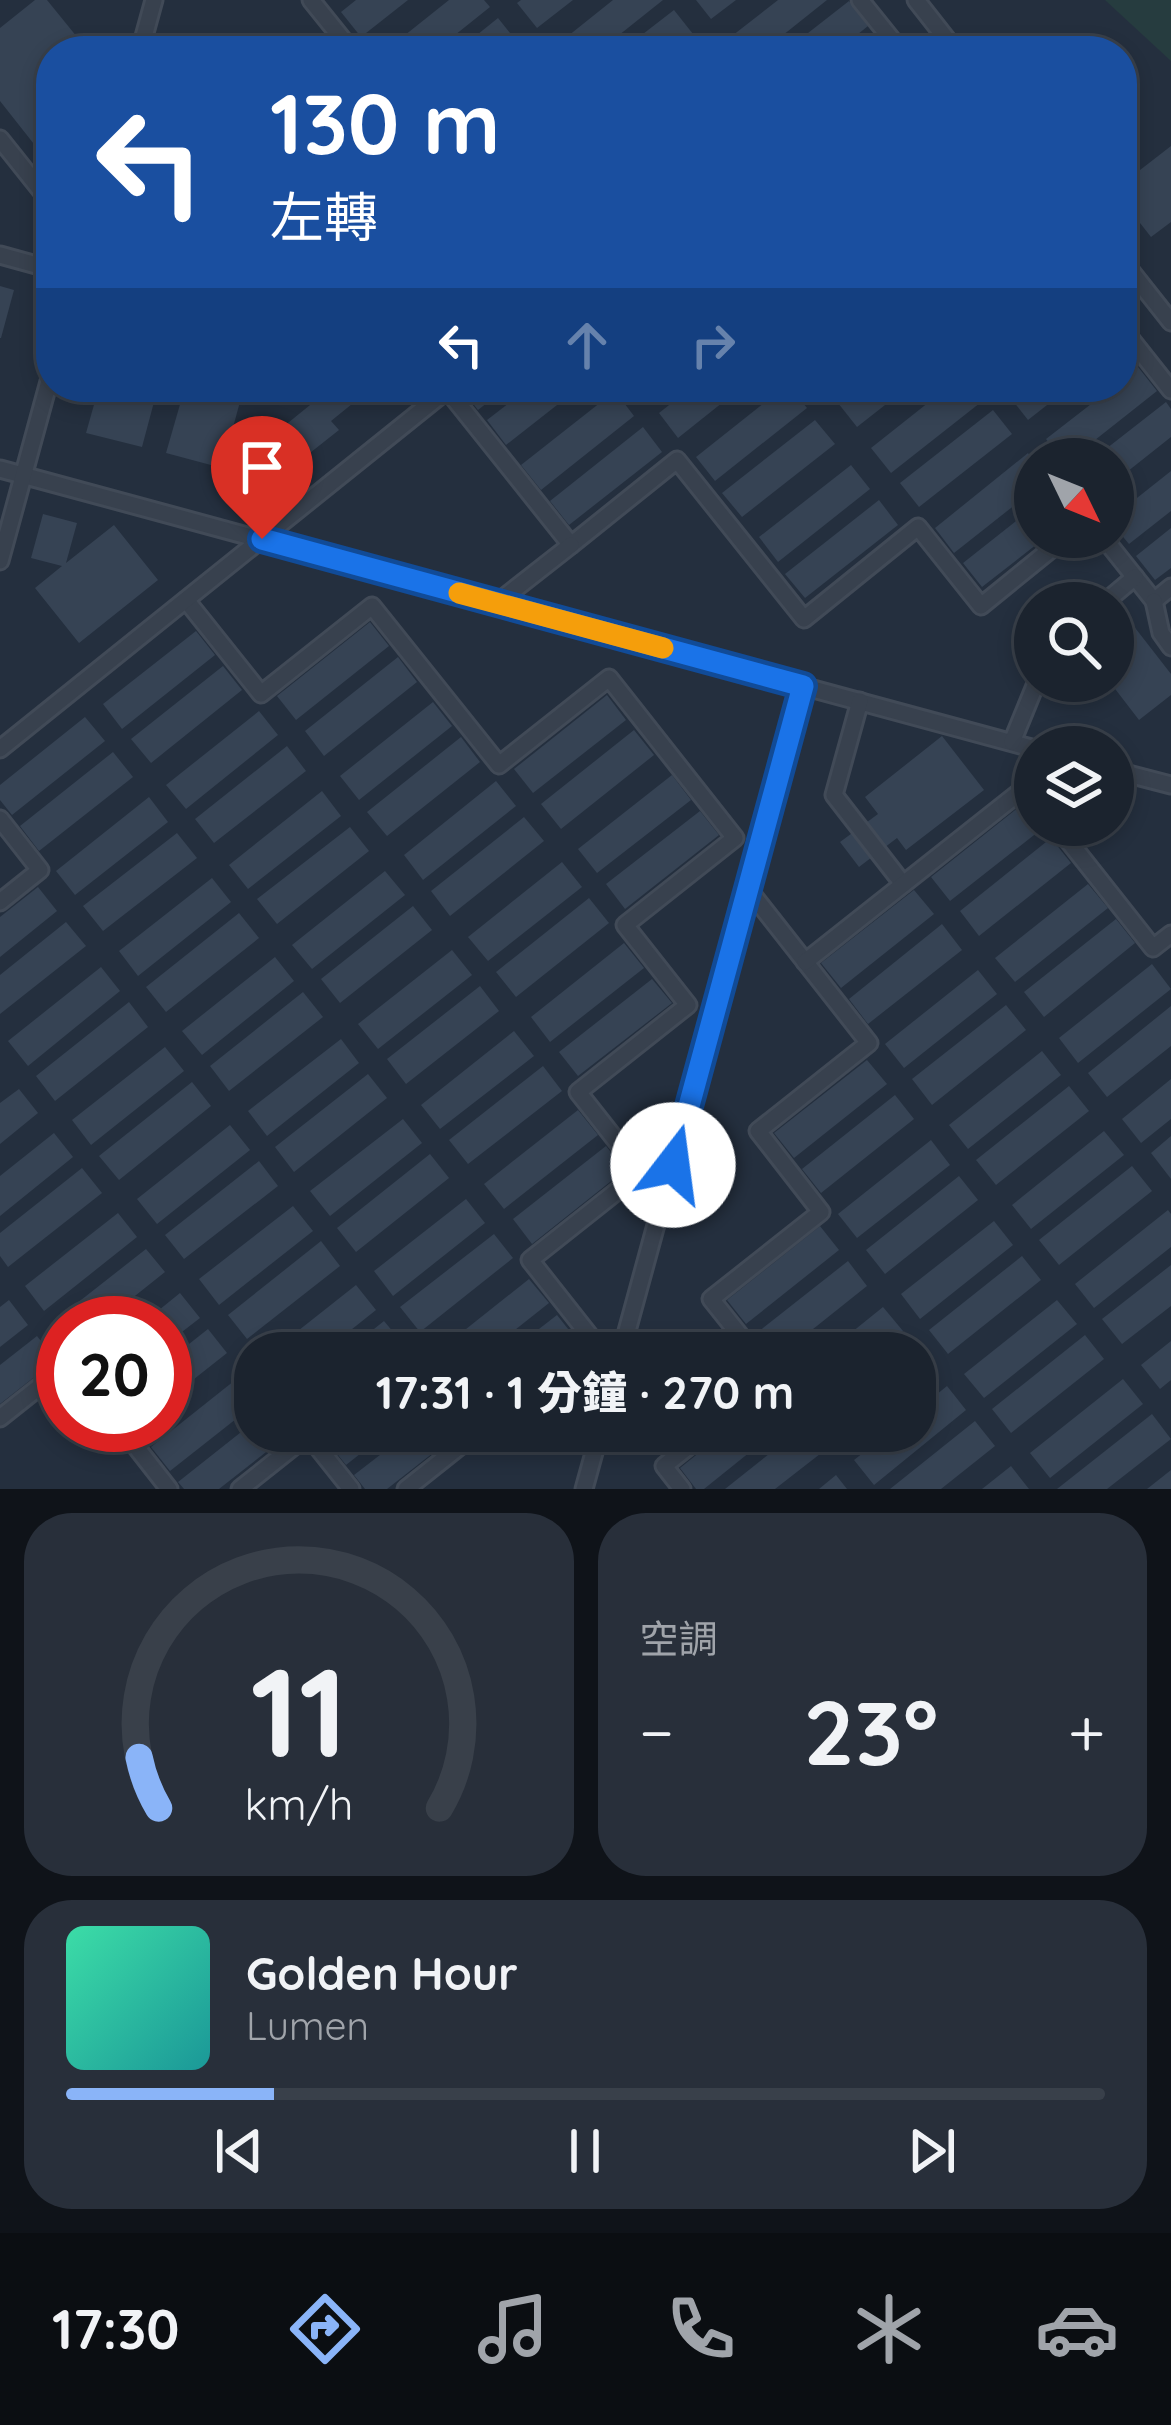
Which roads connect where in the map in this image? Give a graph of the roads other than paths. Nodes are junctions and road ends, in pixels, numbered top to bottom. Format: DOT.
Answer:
graph roads {
  1 [pos="154,0"];
  2 [pos="311,0"];
  3 [pos="860,0"];
  4 [pos="916,0"];
  5 [pos="144,36"];
  6 [pos="340,36"];
  7 [pos="889,36"];
  8 [pos="944,36"];
  9 [pos="0,139"];
  10 [pos="36,184"];
  11 [pos="0,255"];
  12 [pos="36,264"];
  13 [pos="1137,279"];
  14 [pos="1171,322"];
  15 [pos="1137,347"];
  16 [pos="1171,390"];
  17 [pos="43,402"];
  18 [pos="430,402"];
  19 [pos="456,402"];
  20 [pos="0,469"];
  21 [pos="23,475"];
  22 [pos="262,539"];
  23 [pos="571,545"];
  24 [pos="1040,558"];
  25 [pos="1120,558"];
  26 [pos="0,560"];
  27 [pos="1135,577"];
  28 [pos="1129,582"];
  29 [pos="1171,587"];
  30 [pos="186,600"];
  31 [pos="1154,601"];
  32 [pos="497,603"];
  33 [pos="1171,646"];
  34 [pos="803,686"];
  35 [pos="860,701"];
  36 [pos="1028,702"];
  37 [pos="4,741"];
  38 [pos="1012,742"];
  39 [pos="1134,775"];
  40 [pos="1171,785"];
  41 [pos="1014,796"];
  42 [pos="0,820"];
  43 [pos="735,838"];
  44 [pos="760,843"];
  45 [pos="1073,846"];
  46 [pos="903,884"];
  47 [pos="748,889"];
  48 [pos="0,902"];
  49 [pos="1171,934"];
  50 [pos="805,962"];
  51 [pos="587,1332"];
  52 [pos="627,1332"];
  53 [pos="737,1332"];
  54 [pos="36,1389"];
  55 [pos="0,1418"];
  56 [pos="141,1452"];
  57 [pos="452,1452"];
  58 [pos="594,1452"];
  59 [pos="682,1452"];
  60 [pos="170,1489"];
  61 [pos="240,1489"];
  62 [pos="350,1489"];
  63 [pos="406,1489"];
  64 [pos="584,1489"];
  65 [pos="682,1489"];
  1 -- 5 [label="lane"];
  2 -- 6 [label="lane"];
  3 -- 7 [label="lane"];
  4 -- 8 [label="lane"];
  9 -- 10 [label="lane"];
  11 -- 12 [label="lane"];
  13 -- 14 [label="lane"];
  15 -- 16 [label="lane"];
  17 -- 21 [label="lane"];
  18 -- 22 [label="lane"];
  19 -- 23 [label="lane"];
  20 -- 21 [label="lane"];
  21 -- 22 [label="lane"];
  21 -- 26 [label="lane"];
  22 -- 30 [label="lane"];
  22 -- 32 [label="lane"];
  23 -- 24 [label="lane"];
  23 -- 32 [label="lane"];
  25 -- 27 [label="lane"];
  27 -- 28 [label="lane"];
  27 -- 31 [label="lane"];
  29 -- 31 [label="lane"];
  30 -- 37 [label="lane"];
  30 -- 43 [label="lane"];
  31 -- 33 [label="lane"];
  32 -- 34 [label="lane"];
  34 -- 35 [label="lane"];
  34 -- 44 [label="lane"];
  35 -- 38 [label="lane"];
  35 -- 46 [label="lane"];
  36 -- 38 [label="lane"];
  39 -- 40 [label="lane"];
  41 -- 46 [label="lane"];
  42 -- 48 [label="lane"];
  43 -- 44 [label="lane"];
  43 -- 51 [label="lane"];
  44 -- 47 [label="lane"];
  45 -- 49 [label="lane"];
  46 -- 50 [label="lane"];
  47 -- 50 [label="lane"];
  47 -- 52 [label="lane"];
  50 -- 53 [label="lane"];
  54 -- 55 [label="lane"];
  56 -- 60 [label="lane"];
  57 -- 63 [label="lane"];
  58 -- 64 [label="lane"];
  59 -- 65 [label="lane"];
  61 -- 62 [label="lane"];
}
